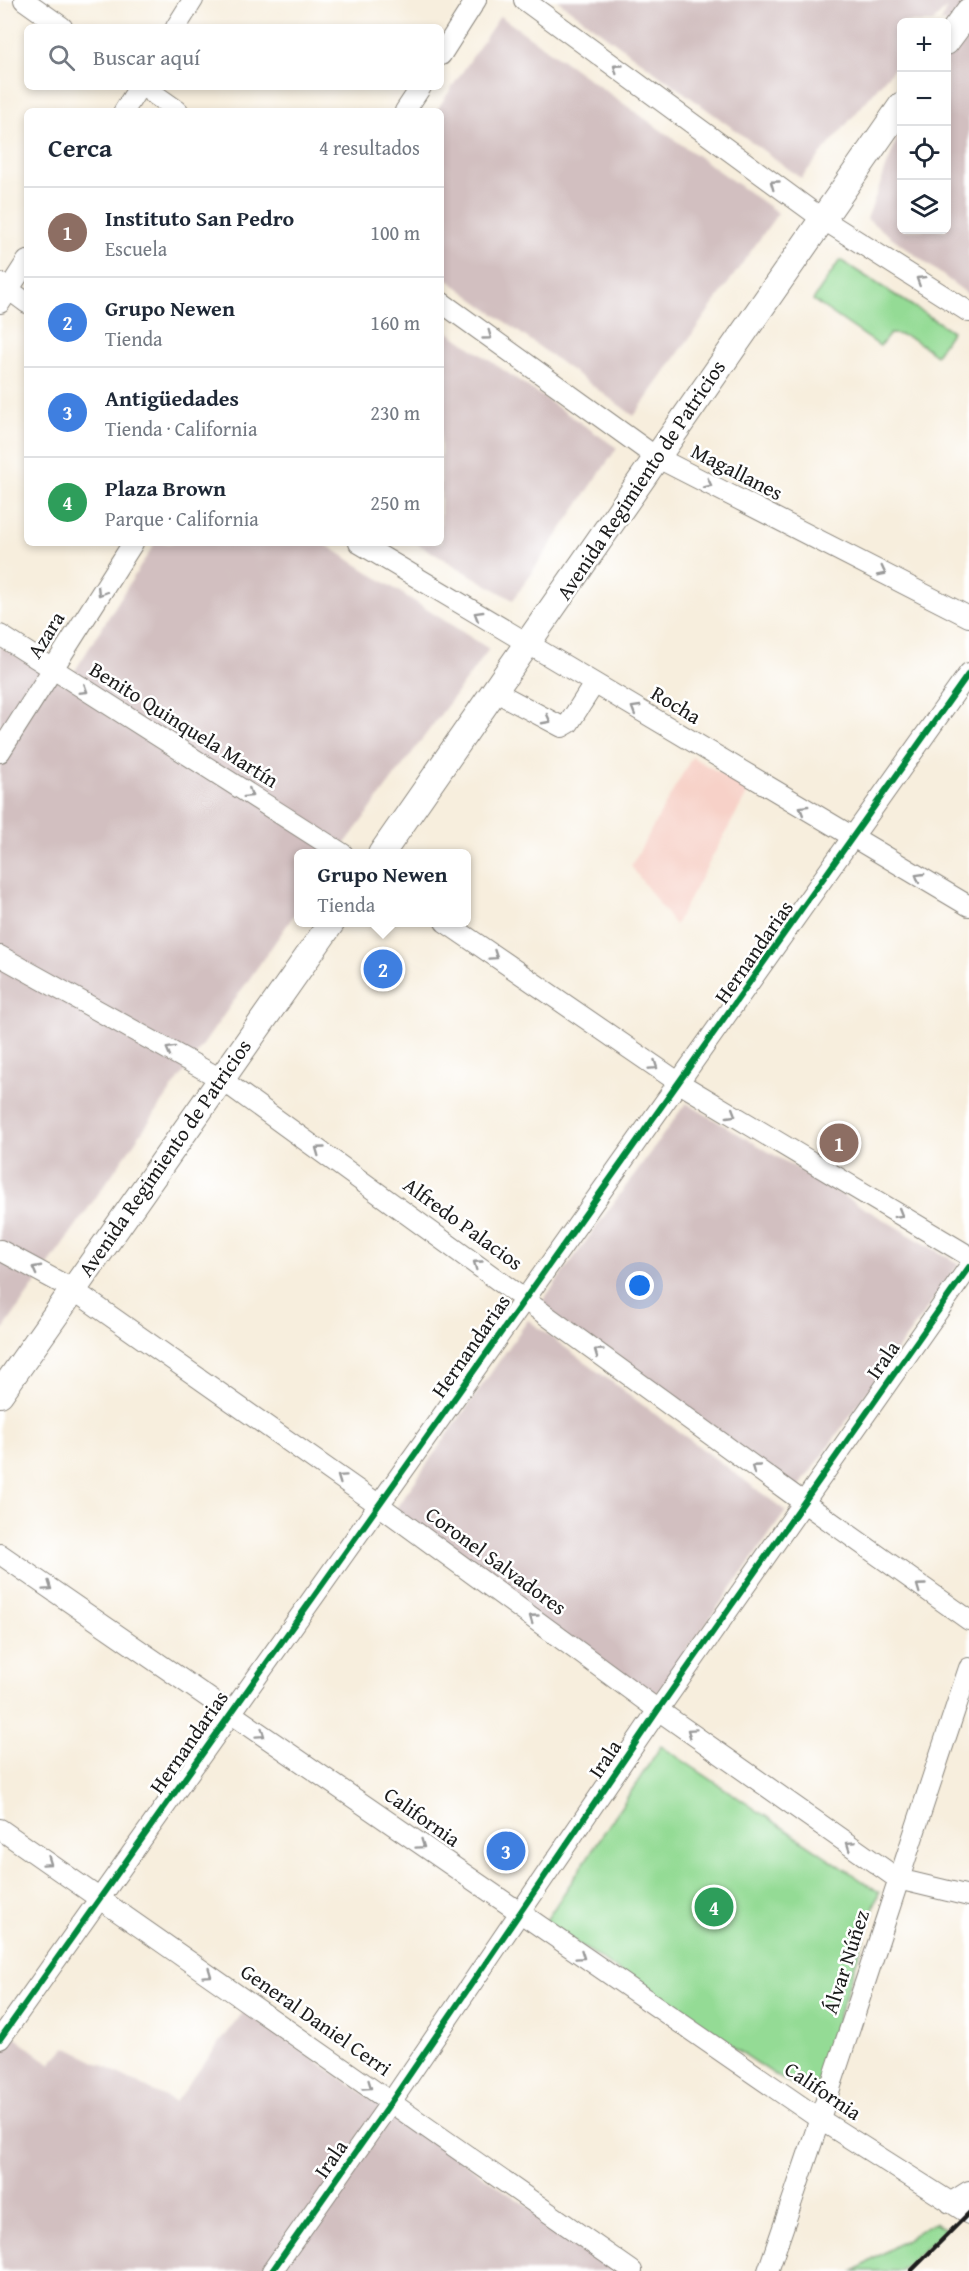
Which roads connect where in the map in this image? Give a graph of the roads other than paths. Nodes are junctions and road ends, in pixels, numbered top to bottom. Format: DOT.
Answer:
graph roads {
  1 [pos="24,0"];
  2 [pos="193,0"];
  3 [pos="476,0"];
  4 [pos="524,0"];
  5 [pos="969,11"];
  6 [pos="58,24"];
  7 [pos="178,24"];
  8 [pos="951,35"];
  9 [pos="444,50"];
  10 [pos="137,90"];
  11 [pos="148,90"];
  12 [pos="419,90"];
  13 [pos="126,108"];
  14 [pos="174,108"];
  15 [pos="407,108"];
  16 [pos="897,112"];
  17 [pos="821,218"];
  18 [pos="24,265"];
  19 [pos="3,292"];
  20 [pos="24,302"];
  21 [pos="444,304"];
  22 [pos="969,312"];
  23 [pos="656,457"];
  24 [pos="131,546"];
  25 [pos="364,546"];
  26 [pos="969,616"];
  27 [pos="0,635"];
  28 [pos="528,646"];
  29 [pos="52,670"];
  30 [pos="969,673"];
  31 [pos="594,684"];
  32 [pos="496,692"];
  33 [pos="0,752"];
  34 [pos="854,838"];
  35 [pos="335,849"];
  36 [pos="385,849"];
  37 [pos="969,906"];
  38 [pos="328,927"];
  39 [pos="452,927"];
  40 [pos="0,956"];
  41 [pos="221,1079"];
  42 [pos="681,1084"];
  43 [pos="0,1250"];
  44 [pos="969,1256"];
  45 [pos="969,1267"];
  46 [pos="72,1289"];
  47 [pos="525,1298"];
  48 [pos="0,1394"];
  49 [pos="802,1502"];
  50 [pos="379,1504"];
  51 [pos="0,1554"];
  52 [pos="969,1620"];
  53 [pos="969,1668"];
  54 [pos="658,1710"];
  55 [pos="230,1712"];
  56 [pos="0,1829"];
  57 [pos="898,1879"];
  58 [pos="969,1896"];
  59 [pos="100,1898"];
  60 [pos="520,1914"];
  61 [pos="0,2039"];
  62 [pos="391,2102"];
  63 [pos="821,2120"];
  64 [pos="969,2191"];
  65 [pos="950,2203"];
  66 [pos="969,2214"];
  67 [pos="272,2271"];
  68 [pos="633,2271"];
  69 [pos="768,2271"];
  1 -- 6 [label="street"];
  2 -- 7 [label="street"];
  3 -- 9 [label="street"];
  17 -- 4 [label="street, one-way"];
  5 -- 8 [label="main road"];
  10 -- 13 [label="street"];
  11 -- 14 [label="street"];
  12 -- 15 [label="street"];
  16 -- 17 [label="main road, Avenida Regimiento de Patricios"];
  22 -- 17 [label="street, one-way"];
  17 -- 23 [label="main road, Avenida Regimiento de Patricios"];
  18 -- 19 [label="street"];
  19 -- 20 [label="street"];
  21 -- 23 [label="street, Magallanes, one-way"];
  23 -- 26 [label="street, Magallanes, one-way"];
  23 -- 28 [label="main road, Avenida Regimiento de Patricios"];
  24 -- 29 [label="street, Azara, one-way"];
  28 -- 25 [label="street, Rocha, one-way"];
  27 -- 29 [label="street, Benito Quinquela Martín"];
  28 -- 31 [label="street, Rocha"];
  28 -- 32 [label="main road, Avenida Regimiento de Patricios"];
  29 -- 33 [label="street, Azara"];
  29 -- 35 [label="street, Benito Quinquela Martín, one-way"];
  30 -- 34 [label="street, Hernandarias"];
  32 -- 31 [label="street, one-way"];
  34 -- 31 [label="street, Rocha, one-way"];
  32 -- 36 [label="main road, Avenida Regimiento de Patricios"];
  37 -- 34 [label="street, Rocha, one-way"];
  34 -- 42 [label="street, Hernandarias"];
  38 -- 41 [label="main road, Avenida Regimiento de Patricios"];
  39 -- 42 [label="street, one-way"];
  41 -- 40 [label="street, Alfredo Palacios, one-way"];
  41 -- 46 [label="main road, Avenida Regimiento de Patricios"];
  47 -- 41 [label="street, Alfredo Palacios, one-way"];
  42 -- 44 [label="street, one-way"];
  42 -- 47 [label="street, Hernandarias"];
  46 -- 43 [label="street, Coronel Salvadores, one-way"];
  45 -- 49 [label="street, Irala"];
  46 -- 48 [label="main road, Avenida Regimiento de Patricios"];
  50 -- 46 [label="street, Coronel Salvadores, one-way"];
  49 -- 47 [label="street, Alfredo Palacios, one-way"];
  47 -- 50 [label="street, Hernandarias"];
  52 -- 49 [label="street, Alfredo Palacios, one-way"];
  49 -- 54 [label="street, Irala"];
  54 -- 50 [label="street, Coronel Salvadores, one-way"];
  50 -- 55 [label="street, Hernandarias"];
  51 -- 55 [label="street, California, one-way"];
  53 -- 57 [label="street, Álvar Núñez"];
  57 -- 54 [label="street, Coronel Salvadores, one-way"];
  54 -- 60 [label="street, Irala"];
  55 -- 59 [label="street, Hernandarias"];
  55 -- 60 [label="street, California, one-way"];
  56 -- 59 [label="street, General Daniel Cerri, one-way"];
  57 -- 58 [label="street, Coronel Salvadores"];
  57 -- 63 [label="street, Álvar Núñez"];
  59 -- 61 [label="street, Hernandarias"];
  59 -- 62 [label="street, General Daniel Cerri, one-way"];
  60 -- 62 [label="street, Irala"];
  60 -- 63 [label="street, California, one-way"];
  62 -- 67 [label="street, Irala"];
  62 -- 68 [label="street, General Daniel Cerri"];
  63 -- 65 [label="street, California"];
  63 -- 69 [label="street, Álvar Núñez"];
  64 -- 65 [label="street"];
  65 -- 66 [label="street, California"];
}
